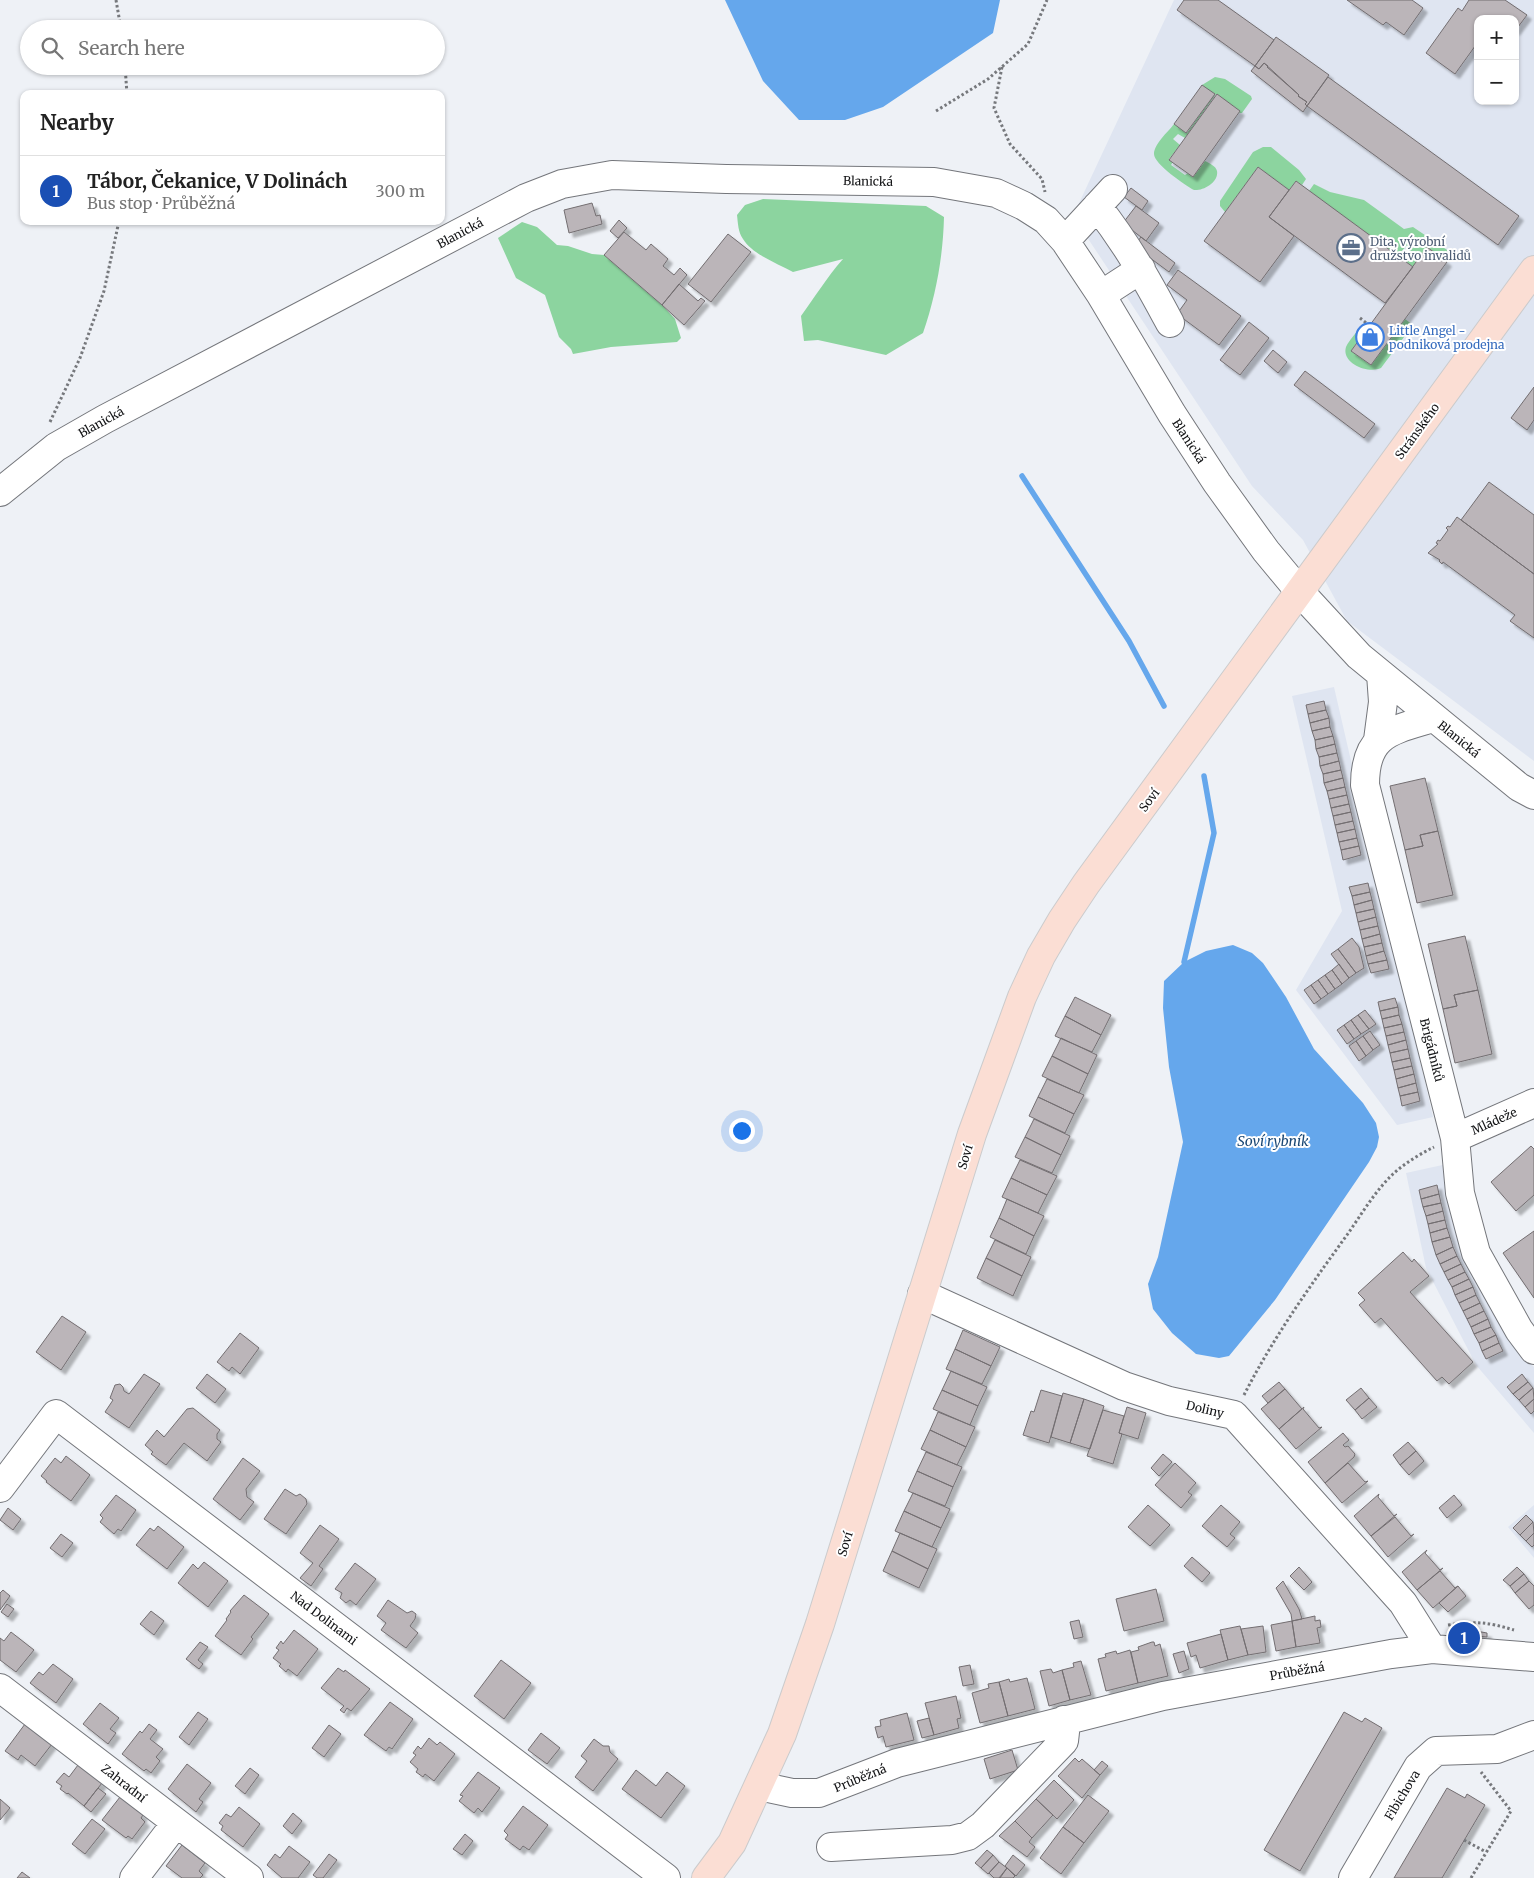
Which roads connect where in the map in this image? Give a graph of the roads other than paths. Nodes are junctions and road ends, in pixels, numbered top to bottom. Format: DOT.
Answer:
graph roads {
  1 [pos="1058,234"];
  2 [pos="1141,269"];
  3 [pos="1534,270"];
  4 [pos="1101,295"];
  5 [pos="1170,323"];
  6 [pos="0,492"];
  7 [pos="1300,592"];
  8 [pos="1381,674"];
  9 [pos="1433,718"];
  10 [pos="1378,740"];
  11 [pos="1534,795"];
  12 [pos="1534,1103"];
  13 [pos="1455,1138"];
  14 [pos="922,1294"];
  15 [pos="1534,1350"];
  16 [pos="0,1488"];
  17 [pos="1432,1649"];
  18 [pos="1534,1657"];
  19 [pos="0,1688"];
  20 [pos="1064,1720"];
  21 [pos="1534,1735"];
  22 [pos="759,1786"];
  23 [pos="176,1823"];
  24 [pos="832,1847"];
  25 [pos="134,1878"];
  26 [pos="249,1878"];
  27 [pos="666,1878"];
  28 [pos="706,1878"];
  29 [pos="1353,1878"];
  1 -- 2 [label="street"];
  1 -- 4 [label="street, Blanická"];
  1 -- 6 [label="street, Blanická"];
  2 -- 4 [label="street"];
  2 -- 5 [label="street"];
  3 -- 7 [label="main road, Stránského"];
  4 -- 7 [label="street, Blanická"];
  7 -- 8 [label="street, Blanická"];
  7 -- 14 [label="main road, Soví"];
  8 -- 9 [label="street, Blanická"];
  8 -- 10 [label="street, Brigádníků"];
  9 -- 10 [label="street"];
  9 -- 11 [label="street, Blanická"];
  10 -- 13 [label="street, Brigádníků"];
  12 -- 13 [label="street, Mládeže"];
  13 -- 15 [label="street, Brigádníků"];
  14 -- 17 [label="street, Doliny"];
  14 -- 22 [label="main road, Soví"];
  16 -- 27 [label="street, Nad Dolinami"];
  17 -- 18 [label="street, Průběžná"];
  17 -- 20 [label="street, Průběžná"];
  19 -- 23 [label="street, Zahradní"];
  20 -- 22 [label="street, Průběžná"];
  20 -- 24 [label="street"];
  21 -- 29 [label="street, Fibichova"];
  22 -- 28 [label="main road"];
  23 -- 25 [label="street"];
  23 -- 26 [label="street, Zahradní"];
}
